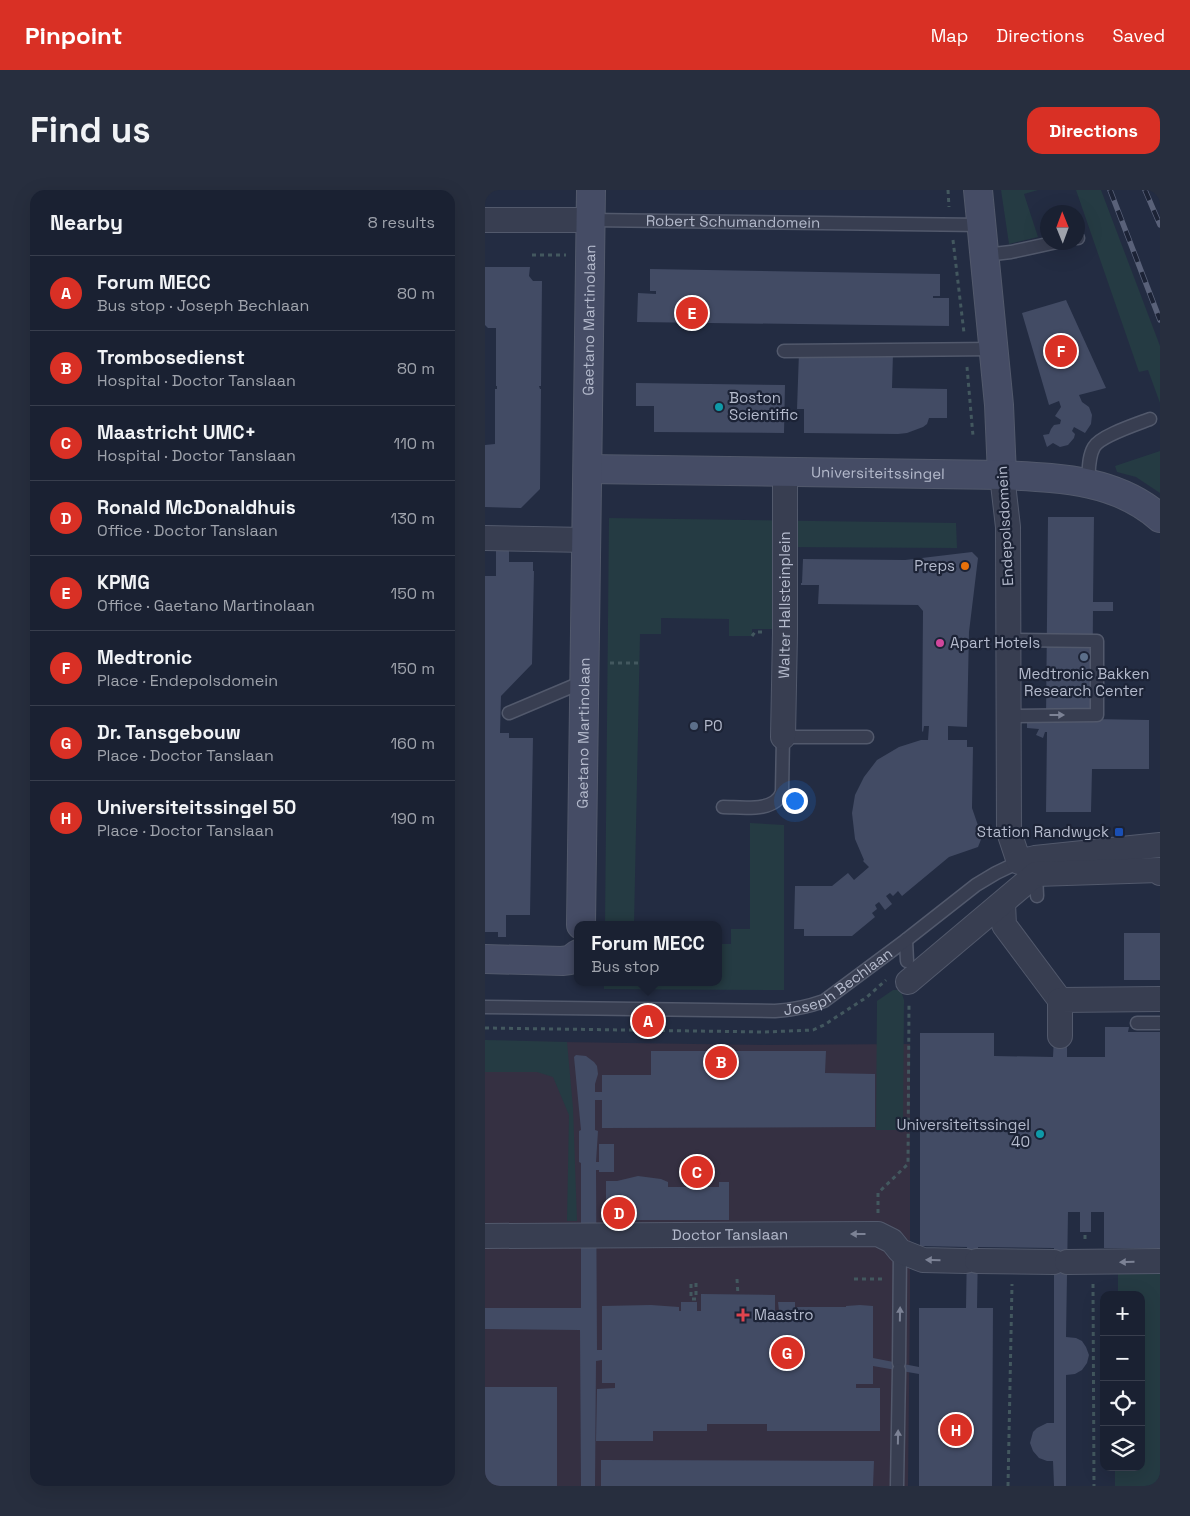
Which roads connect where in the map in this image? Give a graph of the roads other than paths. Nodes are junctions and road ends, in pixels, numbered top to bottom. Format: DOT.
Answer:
graph roads {
  1 [pos="591,190"];
  2 [pos="978,190"];
  3 [pos="485,220"];
  4 [pos="591,220"];
  5 [pos="982,225"];
  6 [pos="1040,246"];
  7 [pos="985,255"];
  8 [pos="994,349"];
  9 [pos="784,351"];
  10 [pos="1150,419"];
  11 [pos="588,470"];
  12 [pos="785,473"];
  13 [pos="1002,475"];
  14 [pos="1088,483"];
  15 [pos="1160,518"];
  16 [pos="485,538"];
  17 [pos="586,540"];
  18 [pos="1008,642"];
  19 [pos="593,672"];
  20 [pos="509,713"];
  21 [pos="1008,716"];
  22 [pos="783,737"];
  23 [pos="867,737"];
  24 [pos="723,806"];
  25 [pos="1160,845"];
  26 [pos="1032,872"];
  27 [pos="1160,873"];
  28 [pos="1003,903"];
  29 [pos="581,921"];
  30 [pos="906,940"];
  31 [pos="574,957"];
  32 [pos="485,959"];
  33 [pos="907,972"];
  34 [pos="1060,1000"];
  35 [pos="1160,1000"];
  36 [pos="485,1007"];
  37 [pos="1137,1023"];
  38 [pos="1160,1023"];
  39 [pos="1060,1036"];
  40 [pos="485,1236"];
  41 [pos="900,1251"];
  42 [pos="1160,1262"];
  43 [pos="897,1486"];
  1 -- 4 [label="street, Gaetano Martinolaan"];
  2 -- 5 [label="street, Endepolsdomein"];
  3 -- 4 [label="street, Robert Schumandomein"];
  4 -- 5 [label="lane, Robert Schumandomein"];
  4 -- 11 [label="street, Gaetano Martinolaan"];
  5 -- 7 [label="street, Endepolsdomein"];
  6 -- 7 [label="lane"];
  7 -- 8 [label="street, Endepolsdomein"];
  8 -- 9 [label="lane"];
  8 -- 13 [label="street, Endepolsdomein"];
  10 -- 14 [label="lane"];
  11 -- 12 [label="street, Universiteitssingel"];
  11 -- 17 [label="street, Gaetano Martinolaan"];
  12 -- 13 [label="street, Universiteitssingel"];
  12 -- 22 [label="street, Walter Hallsteinplein"];
  13 -- 14 [label="street, Universiteitssingel"];
  13 -- 18 [label="street, Endepolsdomein"];
  14 -- 15 [label="street, Universiteitssingel"];
  16 -- 17 [label="street"];
  17 -- 19 [label="street, Gaetano Martinolaan"];
  18 -- 21 [label="street, Endepolsdomein"];
  21 -- 18 [label="lane, one-way"];
  19 -- 20 [label="lane"];
  19 -- 29 [label="street, Gaetano Martinolaan"];
  21 -- 26 [label="street, Endepolsdomein"];
  22 -- 23 [label="lane"];
  22 -- 24 [label="lane"];
  25 -- 26 [label="street, Joseph Bechlaan"];
  26 -- 27 [label="street"];
  26 -- 28 [label="street"];
  26 -- 30 [label="lane, Joseph Bechlaan"];
  28 -- 33 [label="street"];
  28 -- 34 [label="street"];
  30 -- 33 [label="lane"];
  30 -- 36 [label="lane, Joseph Bechlaan"];
  31 -- 32 [label="street"];
  34 -- 35 [label="street"];
  34 -- 39 [label="street"];
  37 -- 38 [label="lane"];
  41 -- 40 [label="street, Doctor Tanslaan, one-way"];
  42 -- 41 [label="street, one-way"];
  43 -- 41 [label="lane, one-way"];
}
